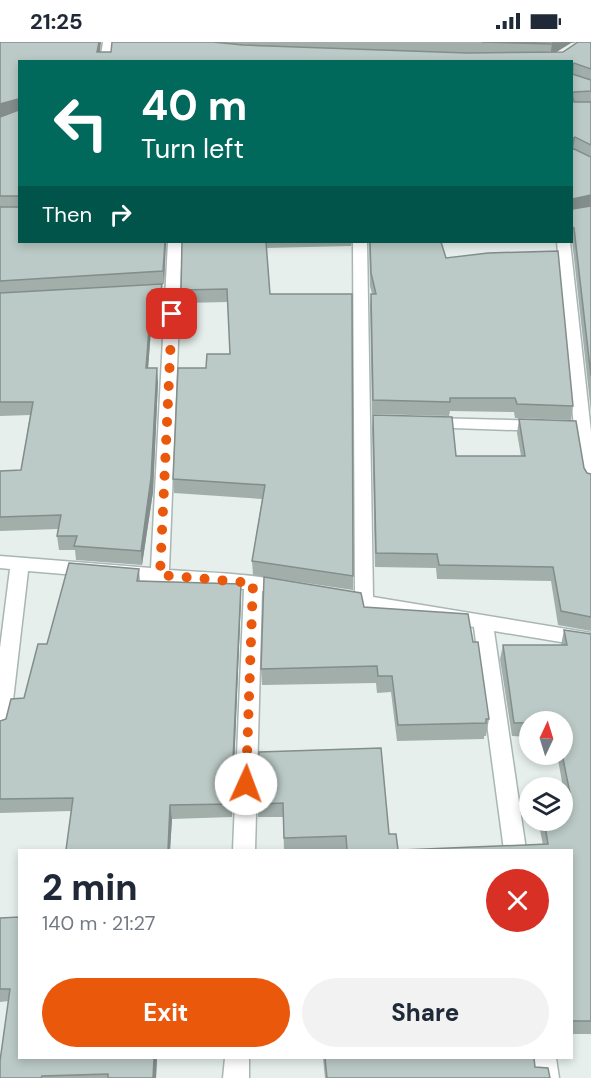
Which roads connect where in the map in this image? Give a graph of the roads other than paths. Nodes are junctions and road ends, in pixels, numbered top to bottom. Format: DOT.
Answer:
graph roads {
  1 [pos="108,42"];
  2 [pos="105,60"];
  3 [pos="175,243"];
  4 [pos="360,243"];
  5 [pos="563,243"];
  6 [pos="574,359"];
  7 [pos="591,364"];
  8 [pos="408,423"];
  9 [pos="570,427"];
  10 [pos="591,481"];
  11 [pos="0,562"];
  12 [pos="20,563"];
  13 [pos="160,575"];
  14 [pos="253,583"];
  15 [pos="364,602"];
  16 [pos="483,622"];
  17 [pos="591,640"];
  18 [pos="0,726"];
  19 [pos="244,849"];
  20 [pos="515,849"];
  21 [pos="237,1059"];
  22 [pos="544,1059"];
  23 [pos="237,1078"];
  24 [pos="546,1078"];
  1 -- 2 [label="street"];
  3 -- 13 [label="street"];
  4 -- 15 [label="street"];
  5 -- 6 [label="street"];
  6 -- 7 [label="street"];
  6 -- 9 [label="street"];
  8 -- 9 [label="street"];
  9 -- 10 [label="street"];
  11 -- 12 [label="street"];
  12 -- 13 [label="street"];
  12 -- 18 [label="street"];
  13 -- 14 [label="street"];
  14 -- 15 [label="street"];
  14 -- 19 [label="street"];
  15 -- 16 [label="street"];
  16 -- 17 [label="street"];
  16 -- 20 [label="street"];
  21 -- 23 [label="street"];
  22 -- 24 [label="street"];
}
